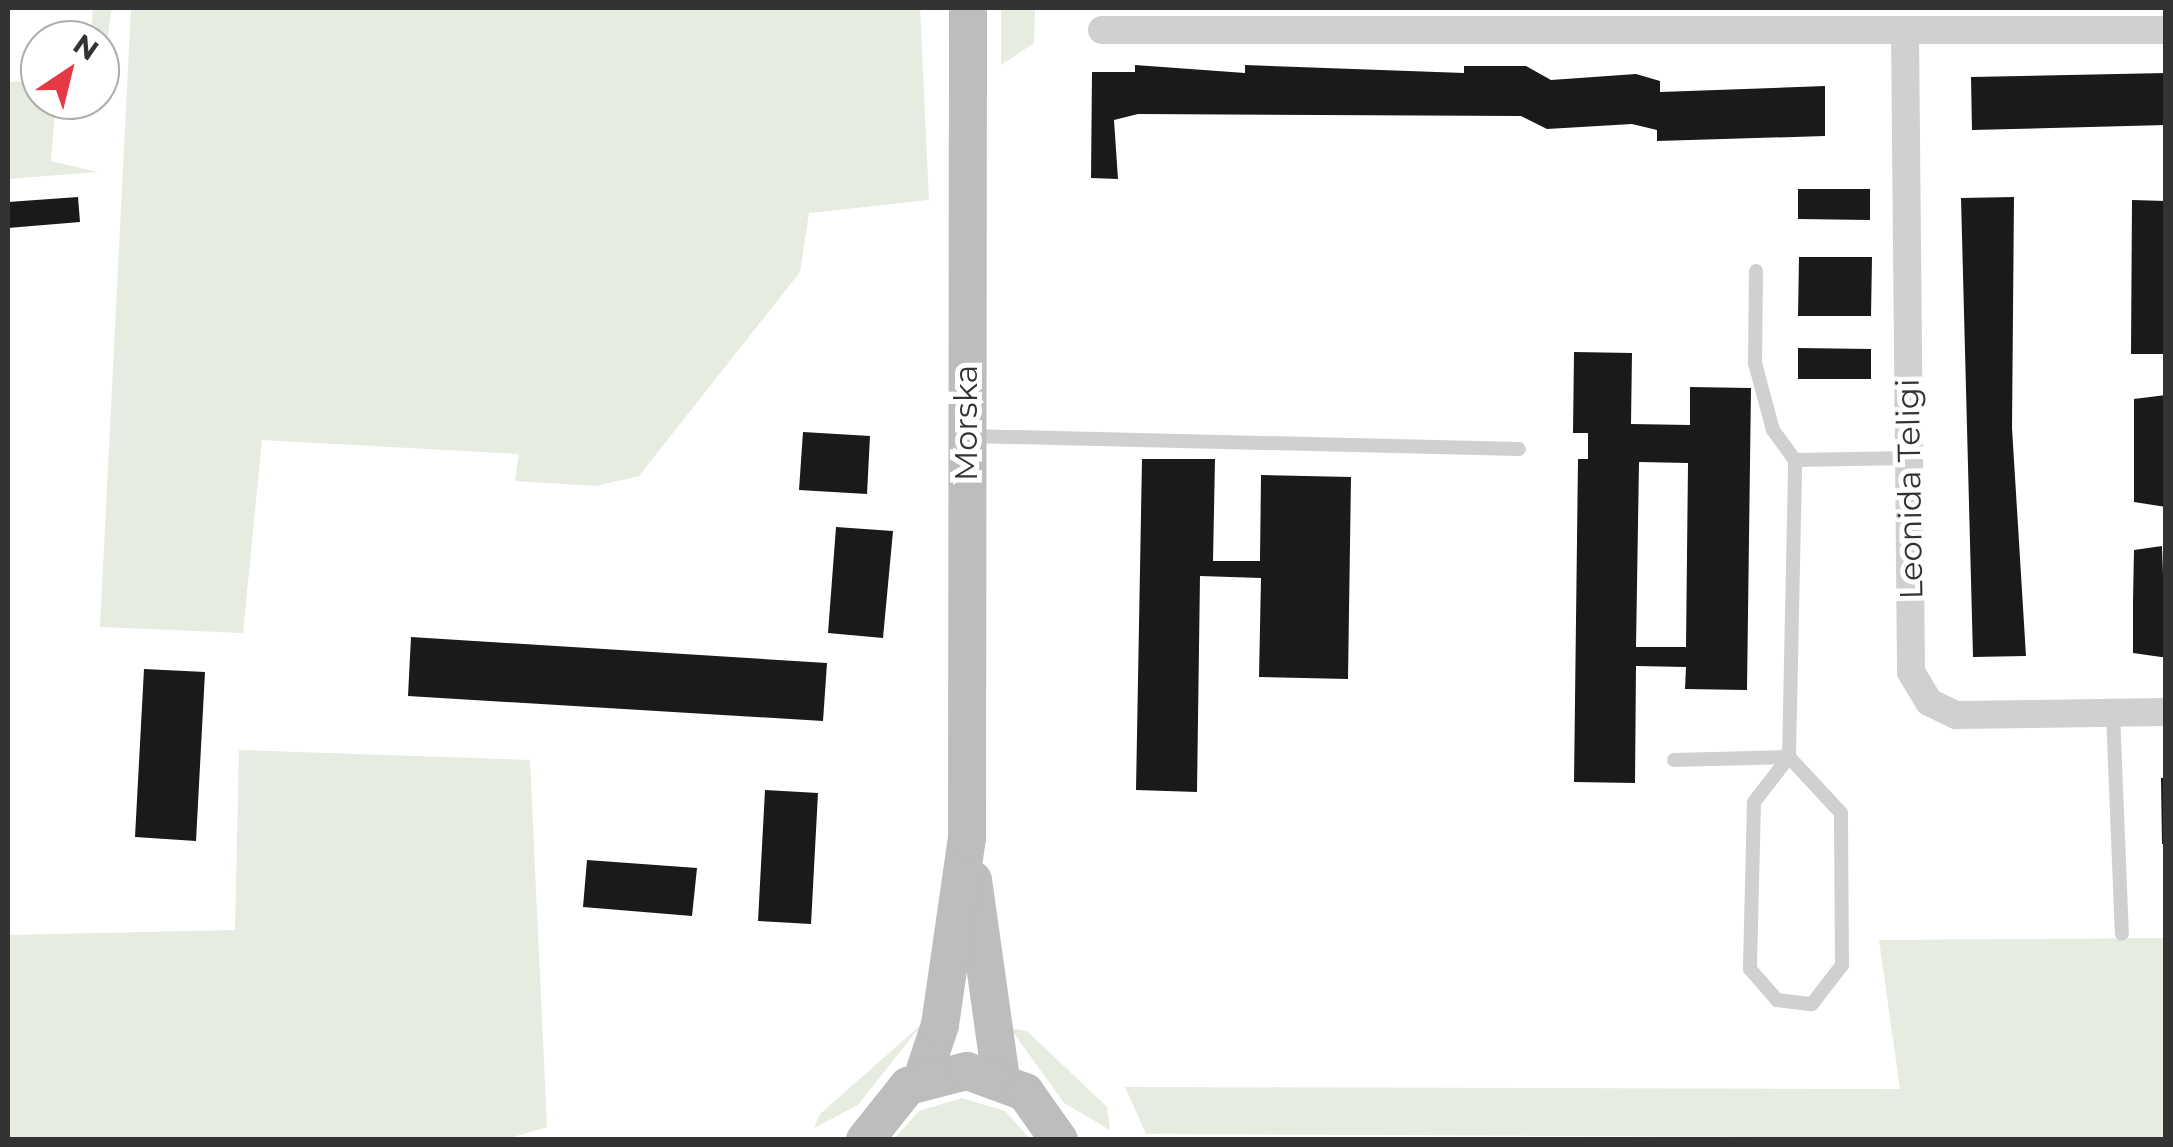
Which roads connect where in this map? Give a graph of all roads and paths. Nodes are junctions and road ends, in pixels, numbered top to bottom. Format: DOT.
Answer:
graph roads {
  1 [pos="968,8"];
  2 [pos="1716,20"];
  3 [pos="1102,30"];
  4 [pos="2166,30"];
  5 [pos="1905,32"];
  6 [pos="1756,271"];
  7 [pos="966,436"];
  8 [pos="1519,449"];
  9 [pos="1909,458"];
  10 [pos="1795,460"];
  11 [pos="2166,712"];
  12 [pos="2113,713"];
  13 [pos="1789,757"];
  14 [pos="1674,760"];
  15 [pos="967,838"];
  16 [pos="2122,934"];
  17 [pos="922,1079"];
  18 [pos="1001,1079"];
  19 [pos="861,1138"];
  20 [pos="1064,1138"];
  1 -- 7 [label="main road, Morska"];
  2 -- 3 [label="street"];
  2 -- 5 [label="street"];
  4 -- 5 [label="street"];
  5 -- 9 [label="street, Leonida Teligi"];
  6 -- 10 [label="lane"];
  7 -- 8 [label="lane"];
  7 -- 15 [label="main road, Morska"];
  9 -- 10 [label="lane"];
  9 -- 12 [label="street, Leonida Teligi"];
  10 -- 13 [label="lane"];
  11 -- 12 [label="street, Leonida Teligi"];
  12 -- 16 [label="lane"];
  13 -- 13 [label="lane"];
  13 -- 14 [label="lane"];
  15 -- 17 [label="main road, Morska"];
  15 -- 18 [label="main road, Morska"];
  17 -- 18 [label="main road"];
  17 -- 19 [label="main road"];
  18 -- 20 [label="main road"];
}
